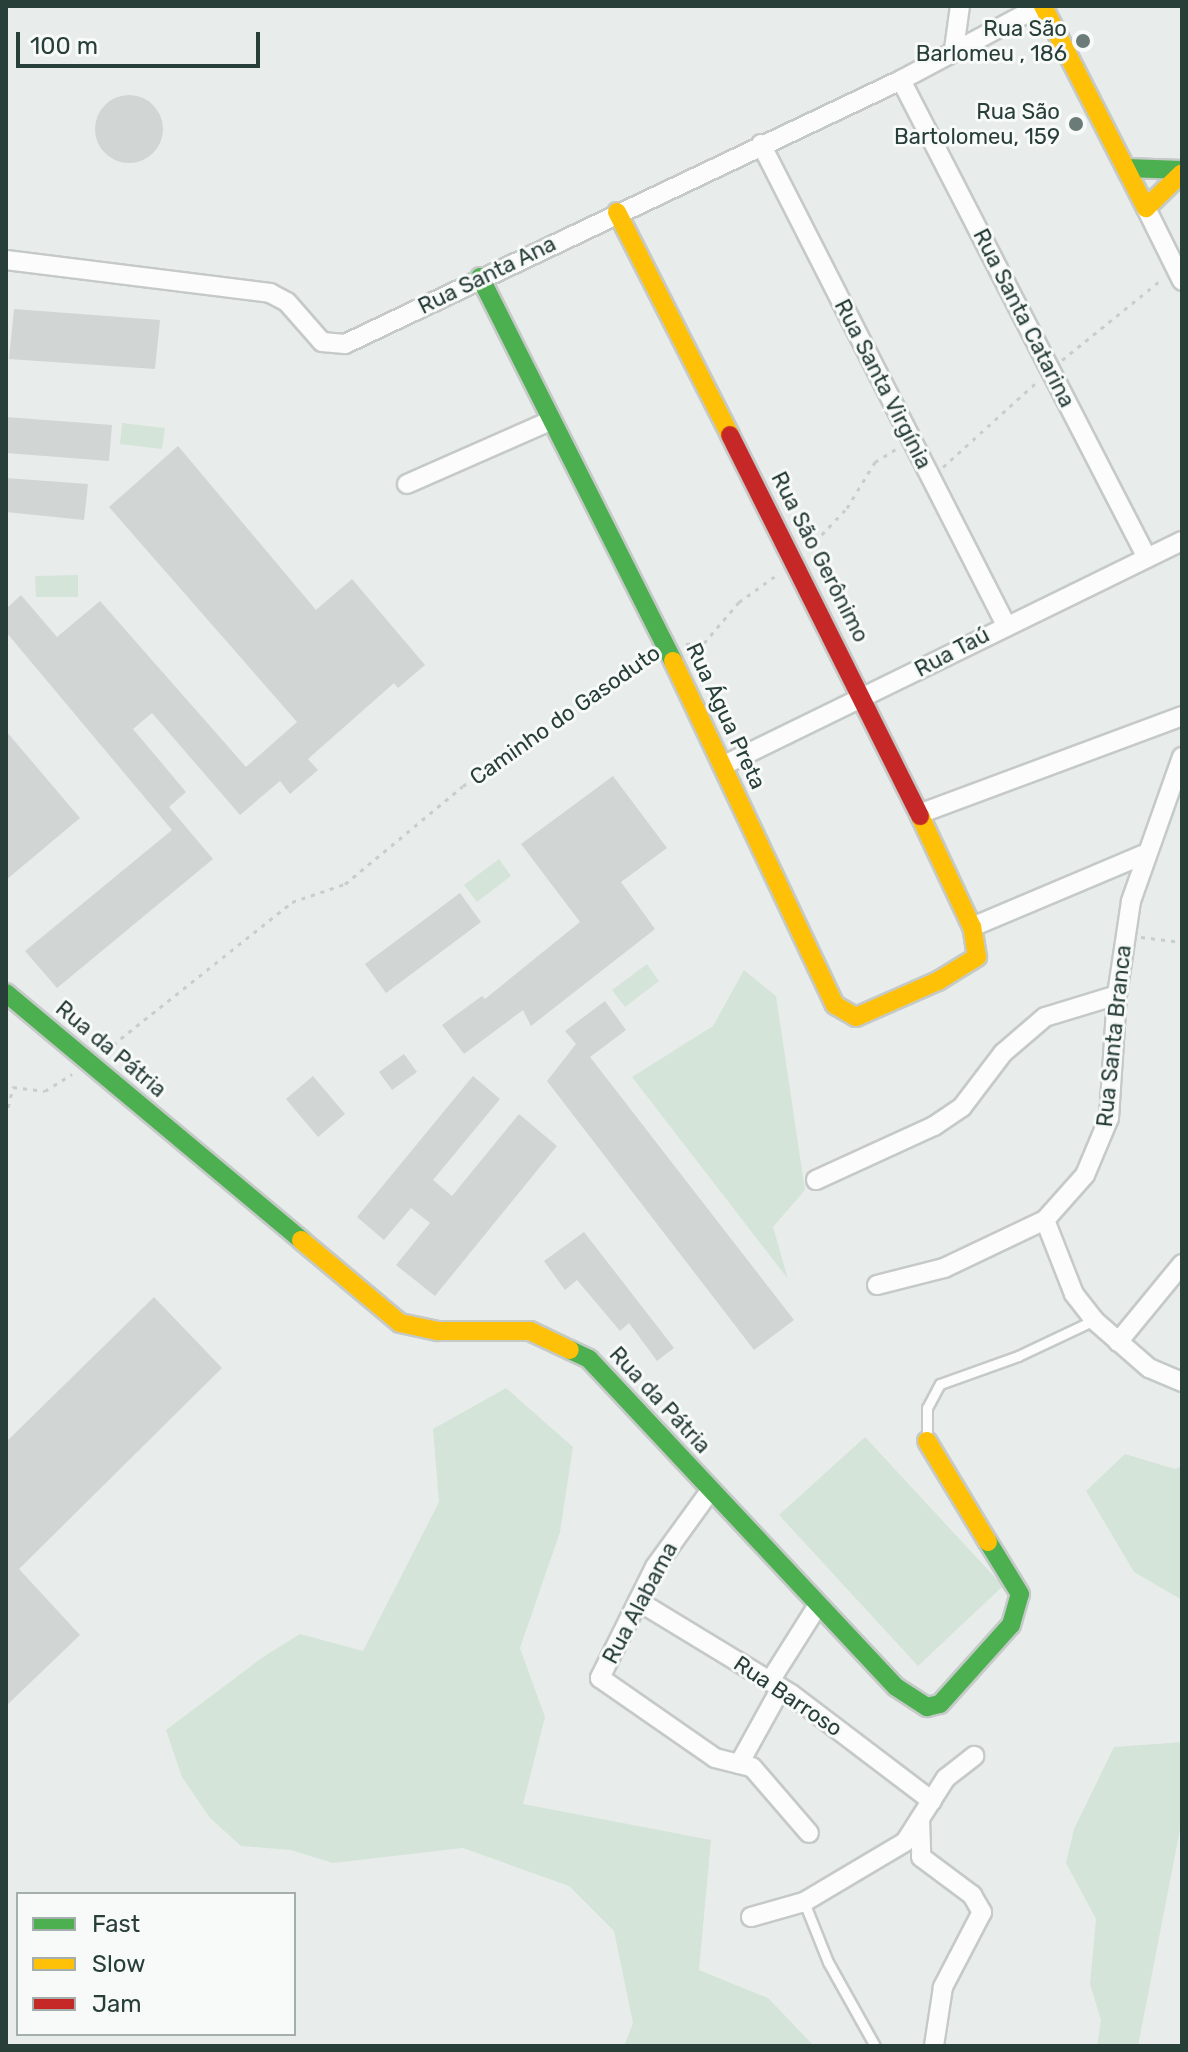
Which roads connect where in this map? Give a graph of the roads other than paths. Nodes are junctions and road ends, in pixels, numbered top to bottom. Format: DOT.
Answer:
graph roads {
  1 [pos="960,6"];
  2 [pos="1042,6"];
  3 [pos="954,49"];
  4 [pos="901,80"];
  5 [pos="761,144"];
  6 [pos="1127,168"];
  7 [pos="1182,172"];
  8 [pos="1146,208"];
  9 [pos="617,212"];
  10 [pos="6,260"];
  11 [pos="1179,274"];
  12 [pos="480,277"];
  13 [pos="550,421"];
  14 [pos="407,484"];
  15 [pos="1182,541"];
  16 [pos="1146,556"];
  17 [pos="1005,623"];
  18 [pos="864,699"];
  19 [pos="1182,716"];
  20 [pos="1182,757"];
  21 [pos="724,765"];
  22 [pos="919,814"];
  23 [pos="1145,854"];
  24 [pos="972,927"];
  25 [pos="6,993"];
  26 [pos="1117,995"];
  27 [pos="816,1180"];
  28 [pos="1045,1220"];
  29 [pos="1182,1264"];
  30 [pos="877,1285"];
  31 [pos="1094,1320"];
  32 [pos="1118,1342"];
  33 [pos="1182,1382"];
  34 [pos="927,1441"];
  35 [pos="710,1491"];
  36 [pos="638,1601"];
  37 [pos="818,1605"];
  38 [pos="776,1685"];
  39 [pos="974,1756"];
  40 [pos="739,1764"];
  41 [pos="932,1801"];
  42 [pos="920,1819"];
  43 [pos="809,1833"];
  44 [pos="804,1902"];
  45 [pos="751,1917"];
  46 [pos="875,2046"];
  47 [pos="934,2046"];
  1 -- 3 [label="street"];
  2 -- 3 [label="street, Rua Santa Ana"];
  2 -- 6 [label="street"];
  3 -- 4 [label="street, Rua Santa Ana"];
  4 -- 5 [label="street, Rua Santa Ana"];
  4 -- 16 [label="street, Rua Santa Catarina"];
  5 -- 9 [label="street, Rua Santa Ana"];
  5 -- 17 [label="street, Rua Santa Virgínia"];
  6 -- 7 [label="street"];
  6 -- 8 [label="street"];
  7 -- 8 [label="street"];
  8 -- 11 [label="street"];
  9 -- 12 [label="street, Rua Santa Ana"];
  9 -- 18 [label="street, Rua São Gerônimo"];
  10 -- 12 [label="street, Rua Santa Ana"];
  12 -- 13 [label="street, Rua Água Preta"];
  13 -- 14 [label="street"];
  13 -- 21 [label="street, Rua Água Preta"];
  15 -- 16 [label="street, Rua Taú"];
  16 -- 17 [label="street, Rua Taú"];
  17 -- 18 [label="street, Rua Taú"];
  18 -- 21 [label="street, Rua Taú"];
  18 -- 22 [label="street, Rua São Gerônimo"];
  19 -- 22 [label="street"];
  20 -- 23 [label="street, Rua Santa Branca"];
  21 -- 24 [label="street, Rua Água Preta"];
  22 -- 24 [label="street, Rua São Gerônimo"];
  23 -- 24 [label="street"];
  23 -- 26 [label="street, Rua Santa Branca"];
  25 -- 35 [label="street, Rua da Pátria"];
  26 -- 27 [label="street"];
  26 -- 28 [label="street, Rua Santa Branca"];
  28 -- 30 [label="street, Rua Santa Branca"];
  28 -- 31 [label="street"];
  29 -- 32 [label="street"];
  31 -- 32 [label="street"];
  31 -- 34 [label="lane"];
  32 -- 33 [label="street"];
  34 -- 37 [label="street, Rua da Pátria"];
  35 -- 36 [label="street, Rua Alabama"];
  35 -- 37 [label="street, Rua da Pátria"];
  36 -- 38 [label="street, Rua Barroso"];
  36 -- 40 [label="street, Rua Alabama"];
  37 -- 38 [label="street"];
  38 -- 40 [label="street"];
  38 -- 41 [label="street, Rua Barroso"];
  39 -- 41 [label="street"];
  40 -- 43 [label="street"];
  41 -- 42 [label="street"];
  42 -- 44 [label="street"];
  42 -- 47 [label="street"];
  44 -- 45 [label="street"];
  44 -- 46 [label="lane"];
}
